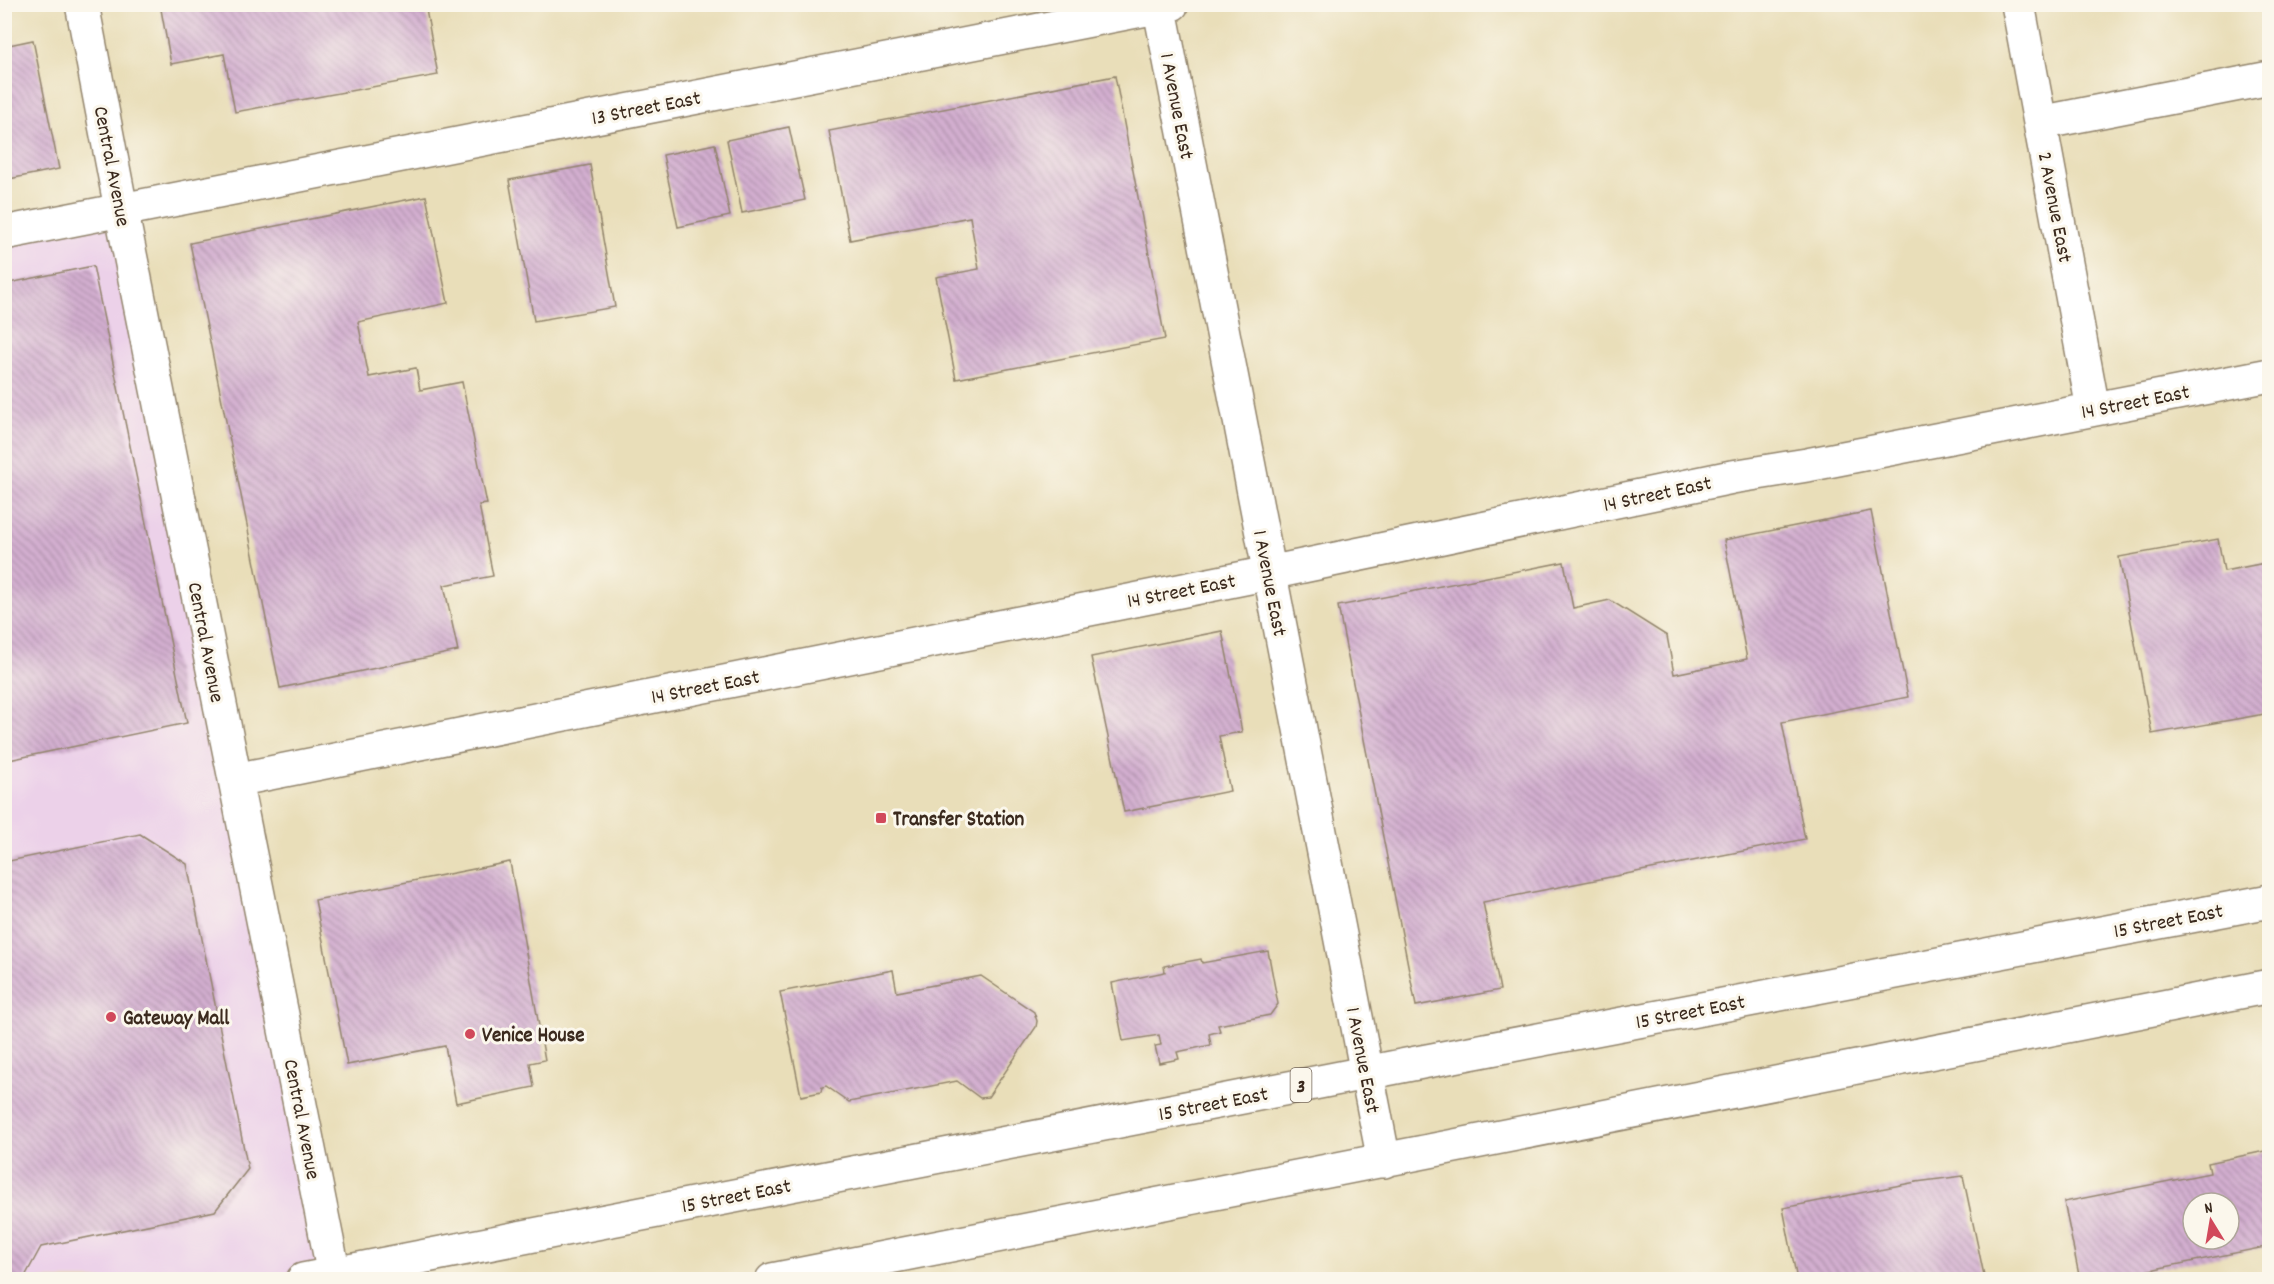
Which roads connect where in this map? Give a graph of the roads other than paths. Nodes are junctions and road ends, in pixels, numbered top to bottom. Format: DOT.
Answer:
graph roads {
  1 [pos="82,4"];
  2 [pos="2018,4"];
  3 [pos="1163,5"];
  4 [pos="2270,78"];
  5 [pos="2040,123"];
  6 [pos="121,209"];
  7 [pos="4,233"];
  8 [pos="2270,375"];
  9 [pos="2093,410"];
  10 [pos="1269,573"];
  11 [pos="235,780"];
  12 [pos="2270,901"];
  13 [pos="2270,986"];
  14 [pos="1367,1073"];
  15 [pos="1384,1161"];
  16 [pos="335,1276"];
  17 [pos="303,1280"];
  18 [pos="772,1280"];
  1 -- 6 [label="street, Central Avenue"];
  2 -- 5 [label="street, 2 Avenue East"];
  3 -- 6 [label="street, 13 Street East"];
  3 -- 10 [label="street, 1 Avenue East"];
  4 -- 5 [label="street"];
  5 -- 9 [label="street, 2 Avenue East"];
  6 -- 7 [label="street, 13 Street East"];
  6 -- 11 [label="street, Central Avenue"];
  8 -- 9 [label="street, 14 Street East"];
  9 -- 10 [label="street, 14 Street East"];
  10 -- 11 [label="street, 14 Street East"];
  10 -- 14 [label="street, 1 Avenue East"];
  11 -- 16 [label="street, Central Avenue"];
  12 -- 14 [label="street, 15 Street East / 3"];
  13 -- 15 [label="street"];
  14 -- 15 [label="street, 1 Avenue East"];
  14 -- 16 [label="street, 15 Street East / 3"];
  15 -- 18 [label="street"];
  16 -- 17 [label="street, 3"];
}
